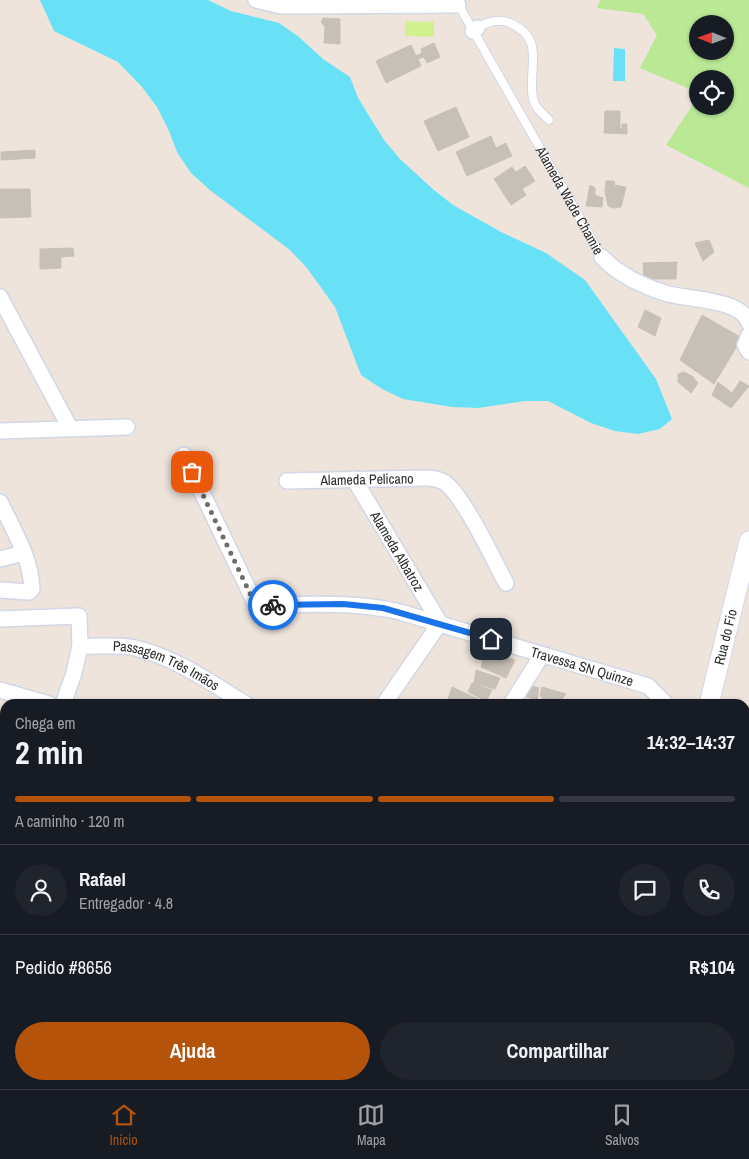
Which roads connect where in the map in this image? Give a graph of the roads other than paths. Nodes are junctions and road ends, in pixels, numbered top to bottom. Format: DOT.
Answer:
graph roads {
  1 [pos="256,0"];
  2 [pos="457,2"];
  3 [pos="475,29"];
  4 [pos="549,120"];
  5 [pos="602,257"];
  6 [pos="0,297"];
  7 [pos="749,323"];
  8 [pos="749,336"];
  9 [pos="749,352"];
  10 [pos="127,427"];
  11 [pos="70,428"];
  12 [pos="0,431"];
  13 [pos="184,455"];
  14 [pos="354,479"];
  15 [pos="287,481"];
  16 [pos="0,502"];
  17 [pos="749,541"];
  18 [pos="24,553"];
  19 [pos="0,559"];
  20 [pos="506,583"];
  21 [pos="0,590"];
  22 [pos="0,619"];
  23 [pos="440,623"];
  24 [pos="80,646"];
  25 [pos="542,655"];
  26 [pos="0,690"];
  27 [pos="32,699"];
  28 [pos="65,699"];
  29 [pos="237,699"];
  30 [pos="387,699"];
  31 [pos="514,699"];
  32 [pos="661,699"];
  33 [pos="710,699"];
  1 -- 2 [label="street"];
  2 -- 3 [label="lane, Alameda Wade Chamie"];
  3 -- 4 [label="lane"];
  3 -- 5 [label="lane, Alameda Wade Chamie"];
  5 -- 7 [label="street, Alameda Wade Chamie"];
  6 -- 11 [label="street"];
  8 -- 9 [label="street"];
  10 -- 11 [label="street"];
  11 -- 12 [label="street"];
  13 -- 23 [label="street, Travessa SN Quinze"];
  14 -- 15 [label="street, Alameda Pelicano"];
  14 -- 20 [label="street, Alameda Pelicano"];
  14 -- 23 [label="street, Alameda Albatroz"];
  16 -- 18 [label="street"];
  17 -- 33 [label="street, Rua do Fio"];
  18 -- 19 [label="street"];
  18 -- 21 [label="street"];
  22 -- 24 [label="street"];
  23 -- 25 [label="street, Travessa SN Quinze"];
  23 -- 30 [label="street"];
  24 -- 28 [label="street"];
  24 -- 29 [label="street, Passagem Três Imãos"];
  25 -- 31 [label="street"];
  25 -- 32 [label="street, Travessa SN Quinze"];
  26 -- 27 [label="street"];
}
